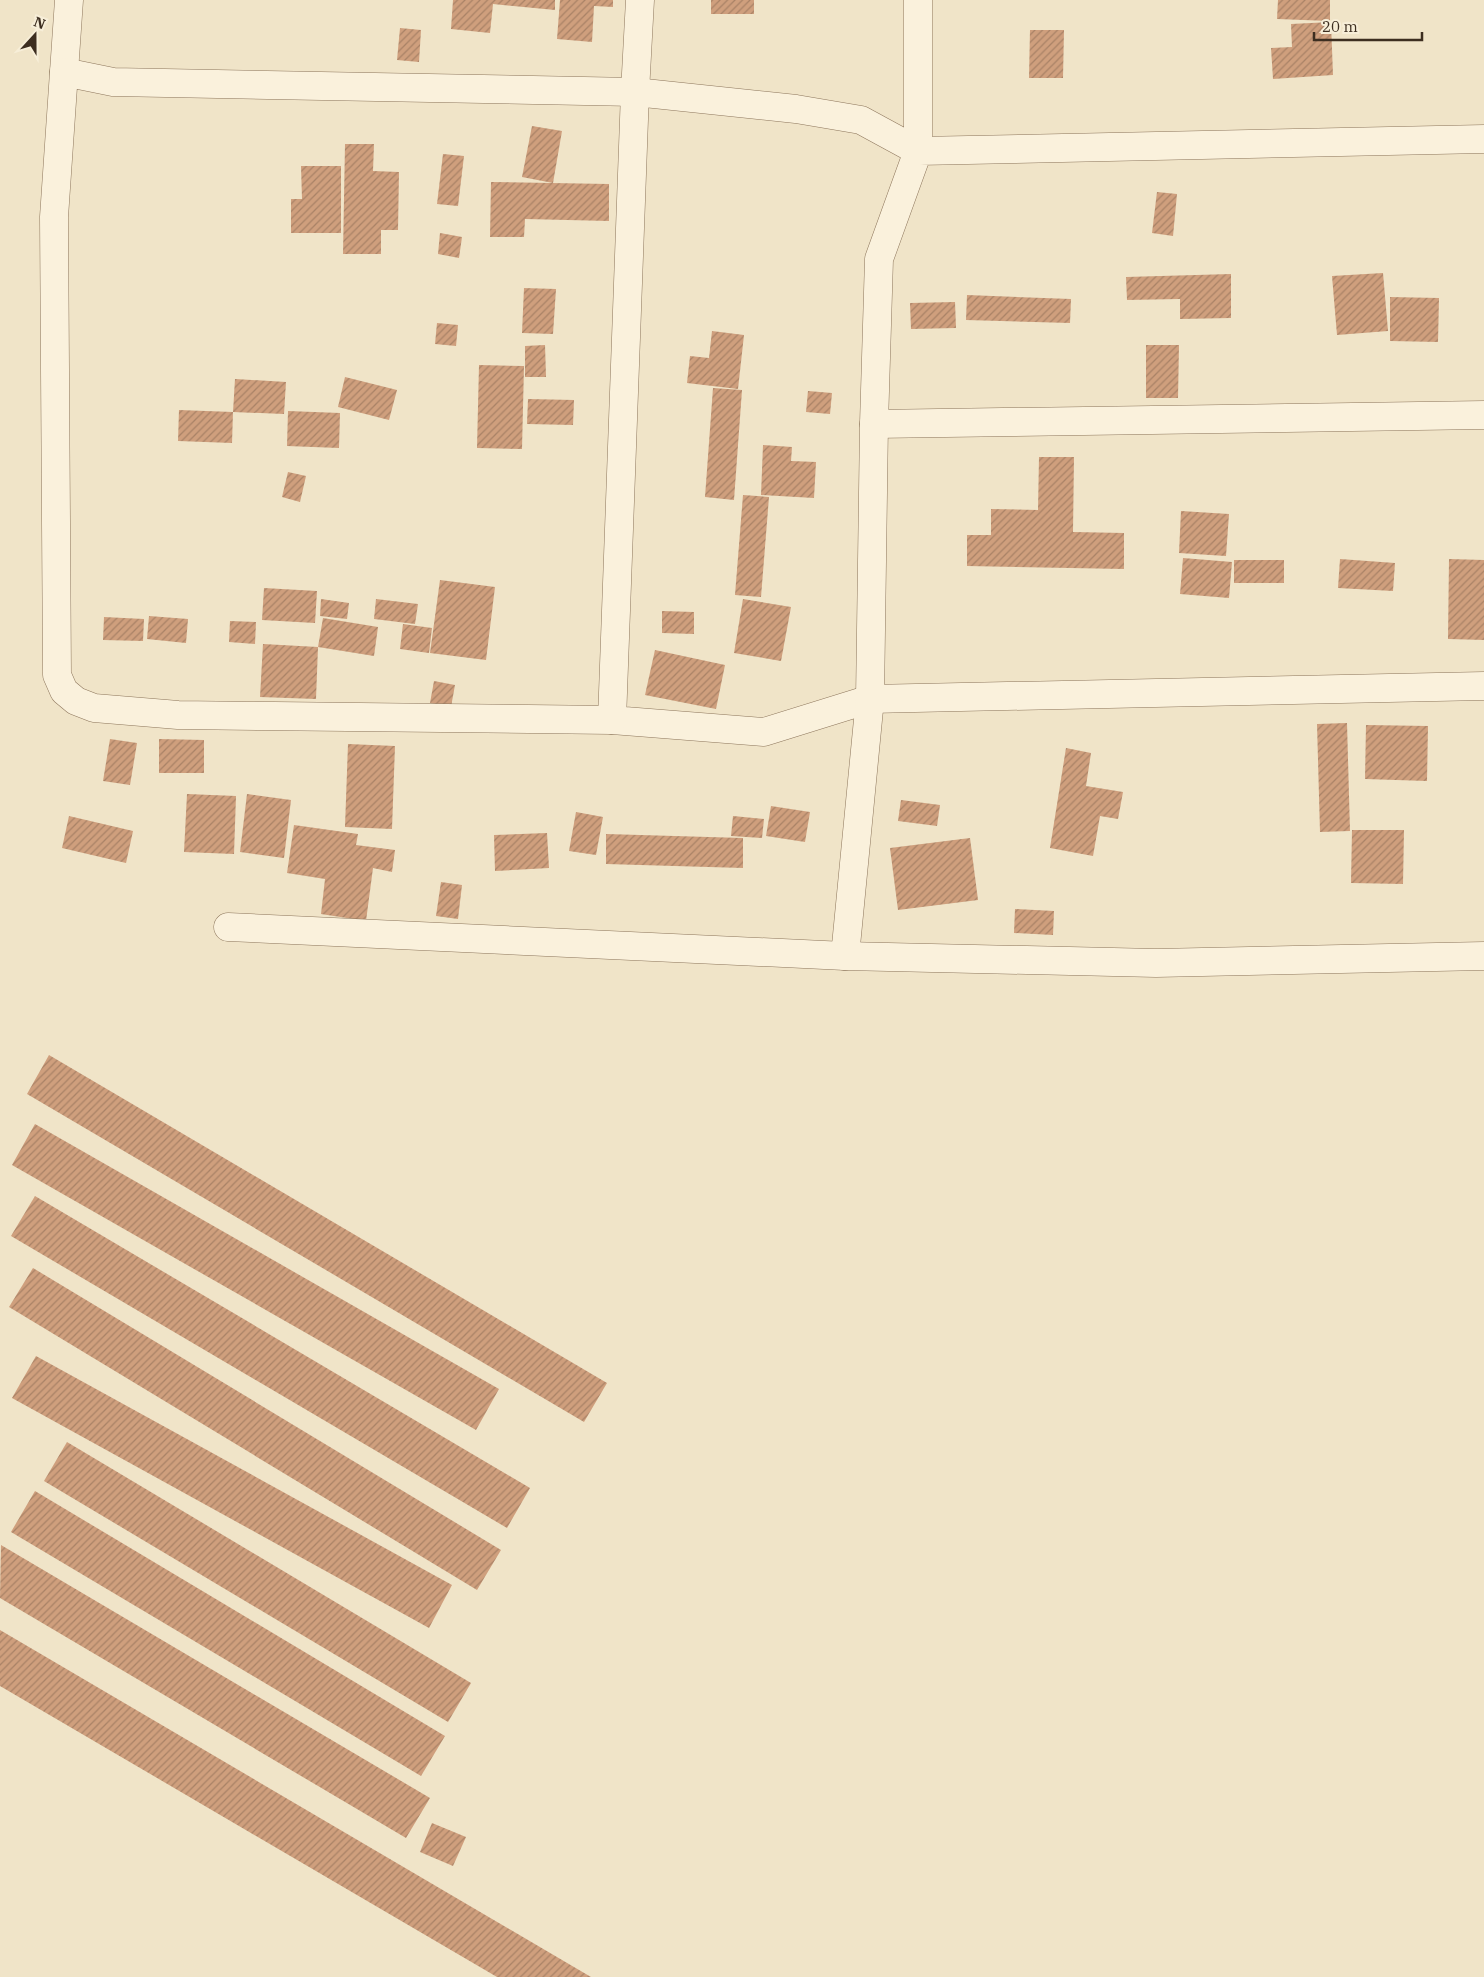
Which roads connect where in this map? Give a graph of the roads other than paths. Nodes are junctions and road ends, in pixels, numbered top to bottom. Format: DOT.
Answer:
graph roads {
  1 [pos="69,0"];
  2 [pos="640,0"];
  3 [pos="918,0"];
  4 [pos="64,72"];
  5 [pos="635,92"];
  6 [pos="1484,139"];
  7 [pos="918,151"];
  8 [pos="1484,415"];
  9 [pos="874,424"];
  10 [pos="1484,686"];
  11 [pos="870,700"];
  12 [pos="612,720"];
  13 [pos="228,927"];
  14 [pos="844,956"];
  15 [pos="1484,956"];
  1 -- 4 [label="street"];
  2 -- 5 [label="street"];
  3 -- 7 [label="street"];
  4 -- 5 [label="street"];
  4 -- 12 [label="street"];
  5 -- 7 [label="street"];
  5 -- 12 [label="street"];
  6 -- 7 [label="street"];
  7 -- 9 [label="street"];
  8 -- 9 [label="street"];
  9 -- 11 [label="street"];
  10 -- 11 [label="street"];
  11 -- 12 [label="street"];
  11 -- 14 [label="street"];
  13 -- 14 [label="street"];
  14 -- 15 [label="street"];
}
